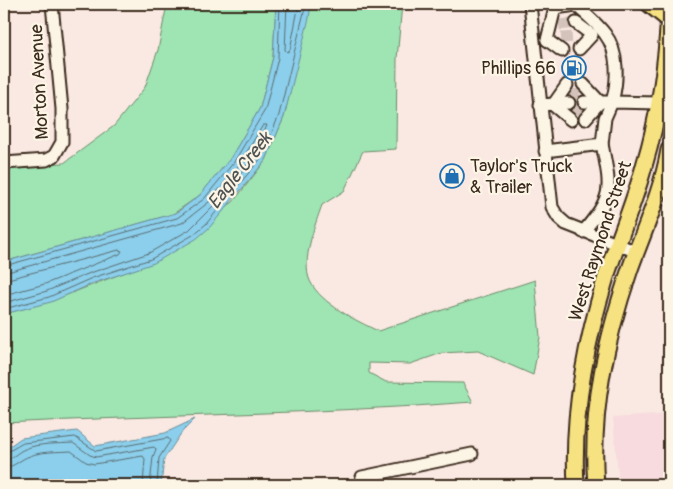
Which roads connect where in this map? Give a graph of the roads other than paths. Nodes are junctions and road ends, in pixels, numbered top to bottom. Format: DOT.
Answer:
graph roads {
  1 [pos="52,4"];
  2 [pos="530,4"];
  3 [pos="576,4"];
  4 [pos="649,4"];
  5 [pos="669,10"];
  6 [pos="669,20"];
  7 [pos="576,23"];
  8 [pos="559,25"];
  9 [pos="606,34"];
  10 [pos="592,36"];
  11 [pos="578,37"];
  12 [pos="560,38"];
  13 [pos="547,40"];
  14 [pos="534,41"];
  15 [pos="579,49"];
  16 [pos="562,51"];
  17 [pos="584,101"];
  18 [pos="606,102"];
  19 [pos="569,103"];
  20 [pos="659,103"];
  21 [pos="540,105"];
  22 [pos="553,105"];
  23 [pos="602,144"];
  24 [pos="669,150"];
  25 [pos="545,151"];
  26 [pos="4,162"];
  27 [pos="583,232"];
  28 [pos="618,244"];
  29 [pos="637,252"];
  30 [pos="472,454"];
  31 [pos="360,485"];
  32 [pos="576,485"];
  33 [pos="596,485"];
  1 -- 26 [label="street, Morton Avenue"];
  2 -- 14 [label="street"];
  3 -- 9 [label="street"];
  3 -- 13 [label="street"];
  4 -- 6 [label="main road"];
  5 -- 6 [label="main road, West Raymond Street"];
  6 -- 20 [label="main road, West Raymond Street"];
  7 -- 10 [label="street"];
  8 -- 13 [label="street"];
  9 -- 10 [label="street"];
  9 -- 18 [label="street"];
  10 -- 11 [label="street"];
  10 -- 15 [label="street"];
  12 -- 13 [label="street"];
  13 -- 14 [label="street"];
  13 -- 16 [label="street"];
  14 -- 21 [label="street"];
  17 -- 18 [label="street"];
  17 -- 18 [label="street"];
  17 -- 18 [label="street"];
  18 -- 20 [label="street"];
  18 -- 23 [label="street"];
  19 -- 22 [label="street"];
  19 -- 22 [label="street"];
  19 -- 22 [label="street"];
  20 -- 28 [label="main road, West Raymond Street"];
  21 -- 22 [label="street"];
  21 -- 25 [label="street"];
  23 -- 25 [label="street"];
  23 -- 27 [label="street"];
  24 -- 29 [label="main road"];
  25 -- 27 [label="street"];
  27 -- 28 [label="street"];
  28 -- 29 [label="street"];
  28 -- 32 [label="main road, West Raymond Street"];
  29 -- 33 [label="main road"];
  30 -- 31 [label="street"];
}
